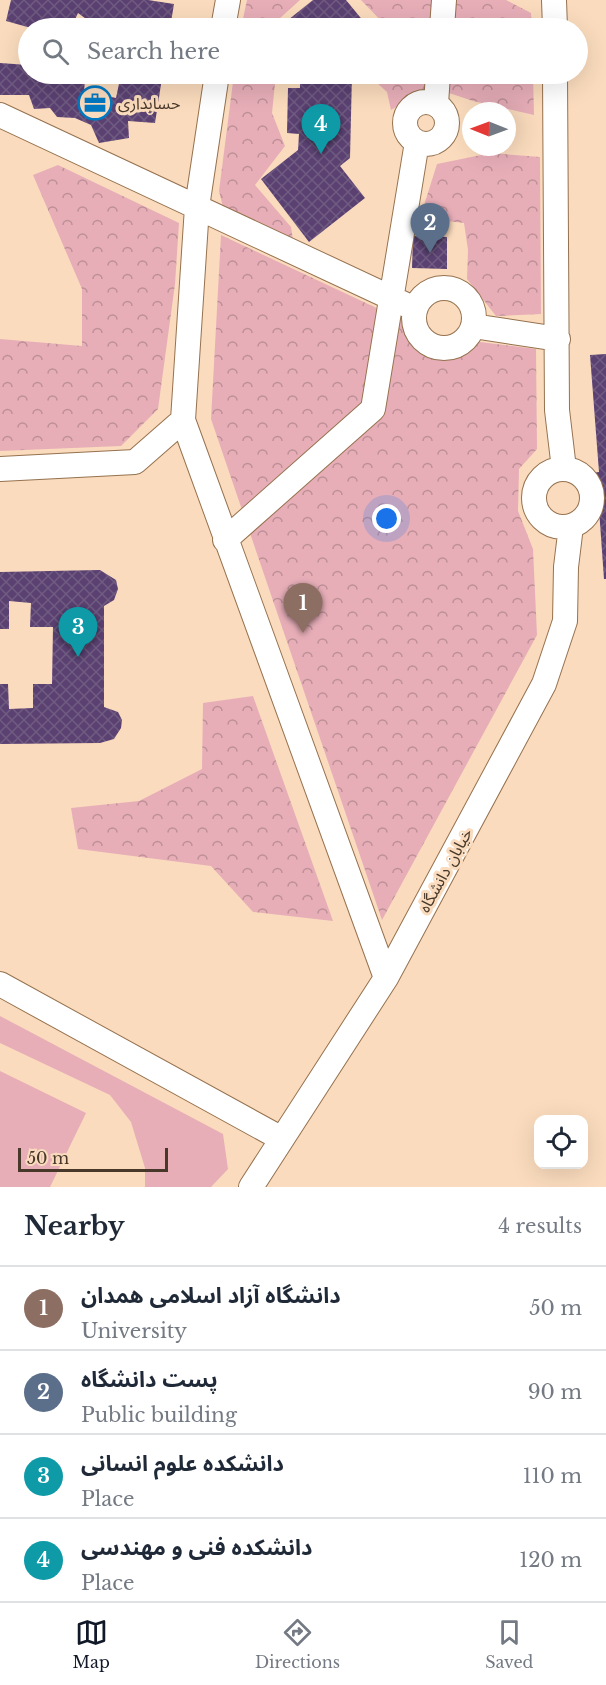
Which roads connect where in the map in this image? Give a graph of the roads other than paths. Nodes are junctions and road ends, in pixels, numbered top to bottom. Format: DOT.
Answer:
graph roads {
  1 [pos="228,0"];
  2 [pos="444,0"];
  3 [pos="554,0"];
  4 [pos="225,18"];
  5 [pos="443,18"];
  6 [pos="555,18"];
  7 [pos="215,84"];
  8 [pos="437,84"];
  9 [pos="555,84"];
  10 [pos="0,115"];
  11 [pos="197,207"];
  12 [pos="391,298"];
  13 [pos="415,309"];
  14 [pos="473,326"];
  15 [pos="558,339"];
  16 [pos="183,420"];
  17 [pos="0,469"];
  18 [pos="564,469"];
  19 [pos="571,526"];
  20 [pos="225,540"];
  21 [pos="386,978"];
  22 [pos="0,984"];
  23 [pos="282,1139"];
  24 [pos="251,1187"];
  1 -- 4 [label="lane"];
  2 -- 5 [label="lane"];
  3 -- 6 [label="lane"];
  7 -- 11 [label="lane"];
  8 -- 12 [label="lane"];
  9 -- 15 [label="lane"];
  10 -- 11 [label="lane"];
  11 -- 12 [label="lane"];
  11 -- 16 [label="lane"];
  12 -- 13 [label="lane"];
  12 -- 20 [label="lane"];
  13 -- 14 [label="lane"];
  13 -- 14 [label="lane"];
  14 -- 15 [label="lane"];
  15 -- 18 [label="lane"];
  16 -- 17 [label="lane"];
  16 -- 20 [label="lane"];
  18 -- 19 [label="lane"];
  18 -- 19 [label="lane"];
  19 -- 21 [label="lane, خیابان دانشگاه"];
  20 -- 21 [label="lane"];
  21 -- 23 [label="lane, خیابان دانشگاه"];
  22 -- 23 [label="lane"];
  23 -- 24 [label="lane, خیابان دانشگاه"];
}
